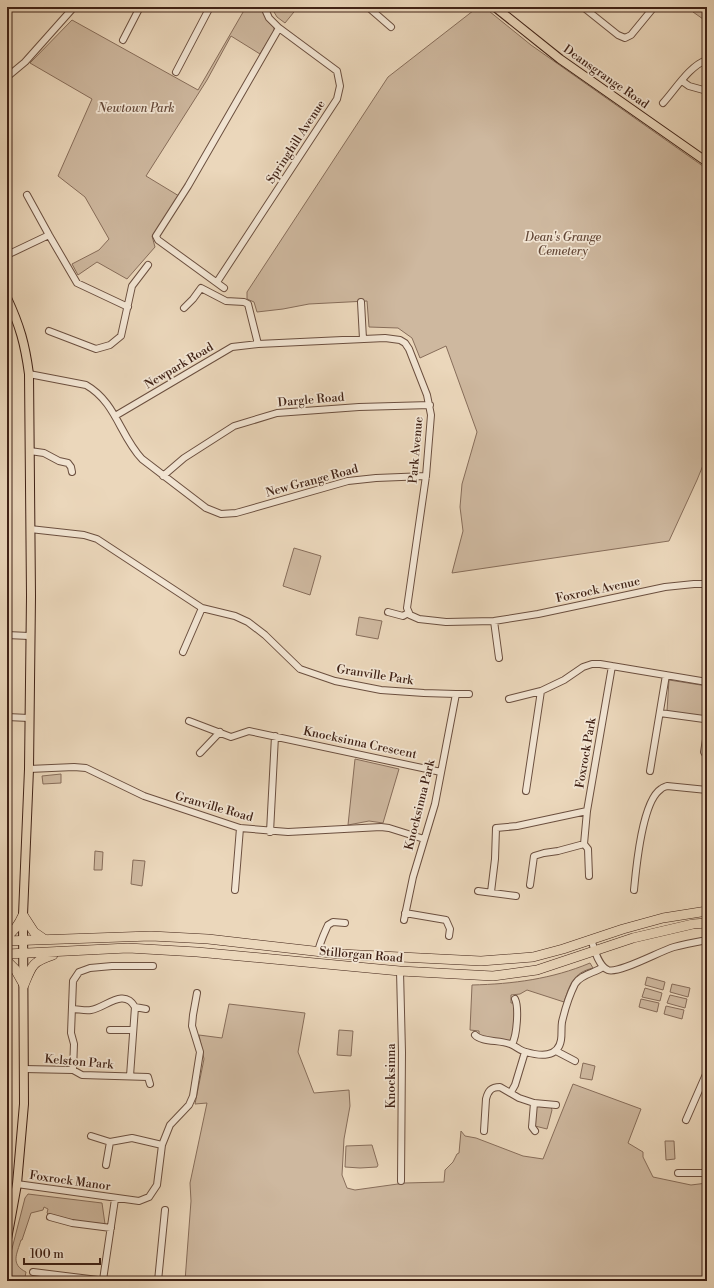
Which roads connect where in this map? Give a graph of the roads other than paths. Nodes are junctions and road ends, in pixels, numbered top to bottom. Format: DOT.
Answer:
graph roads {
  1 [pos="74,7"];
  2 [pos="140,7"];
  3 [pos="210,7"];
  4 [pos="264,7"];
  5 [pos="368,7"];
  6 [pos="495,7"];
  7 [pos="583,7"];
  8 [pos="654,7"];
  9 [pos="505,10"];
  10 [pos="391,27"];
  11 [pos="279,28"];
  12 [pos="123,40"];
  13 [pos="707,60"];
  14 [pos="176,72"];
  15 [pos="7,77"];
  16 [pos="682,81"];
  17 [pos="707,92"];
  18 [pos="663,103"];
  19 [pos="707,162"];
  20 [pos="27,195"];
  21 [pos="48,235"];
  22 [pos="7,255"];
  23 [pos="148,265"];
  24 [pos="216,282"];
  25 [pos="224,288"];
  26 [pos="7,298"];
  27 [pos="362,302"];
  28 [pos="128,307"];
  29 [pos="184,308"];
  30 [pos="49,331"];
  31 [pos="362,338"];
  32 [pos="400,340"];
  33 [pos="258,344"];
  34 [pos="29,374"];
  35 [pos="430,405"];
  36 [pos="115,416"];
  37 [pos="30,451"];
  38 [pos="72,472"];
  39 [pos="163,476"];
  40 [pos="426,476"];
  41 [pos="30,529"];
  42 [pos="707,584"];
  43 [pos="202,608"];
  44 [pos="388,612"];
  45 [pos="408,613"];
  46 [pos="494,621"];
  47 [pos="7,635"];
  48 [pos="30,636"];
  49 [pos="183,652"];
  50 [pos="499,658"];
  51 [pos="612,666"];
  52 [pos="666,675"];
  53 [pos="707,680"];
  54 [pos="541,691"];
  55 [pos="456,694"];
  56 [pos="469,694"];
  57 [pos="509,699"];
  58 [pos="660,713"];
  59 [pos="7,717"];
  60 [pos="29,718"];
  61 [pos="189,720"];
  62 [pos="707,722"];
  63 [pos="220,732"];
  64 [pos="707,733"];
  65 [pos="275,736"];
  66 [pos="200,753"];
  67 [pos="707,757"];
  68 [pos="29,769"];
  69 [pos="650,771"];
  70 [pos="441,772"];
  71 [pos="707,790"];
  72 [pos="526,791"];
  73 [pos="586,812"];
  74 [pos="240,828"];
  75 [pos="270,832"];
  76 [pos="424,839"];
  77 [pos="584,844"];
  78 [pos="589,876"];
  79 [pos="530,885"];
  80 [pos="234,890"];
  81 [pos="634,890"];
  82 [pos="478,891"];
  83 [pos="491,892"];
  84 [pos="516,896"];
  85 [pos="707,911"];
  86 [pos="405,913"];
  87 [pos="23,915"];
  88 [pos="404,920"];
  89 [pos="345,923"];
  90 [pos="707,923"];
  91 [pos="7,936"];
  92 [pos="449,936"];
  93 [pos="44,939"];
  94 [pos="591,939"];
  95 [pos="23,940"];
  96 [pos="7,941"];
  97 [pos="706,941"];
  98 [pos="595,951"];
  99 [pos="62,952"];
  100 [pos="318,952"];
  101 [pos="23,953"];
  102 [pos="7,954"];
  103 [pos="7,961"];
  104 [pos="153,966"];
  105 [pos="603,967"];
  106 [pos="400,971"];
  107 [pos="24,985"];
  108 [pos="196,993"];
  109 [pos="515,999"];
  110 [pos="135,1007"];
  111 [pos="72,1009"];
  112 [pos="146,1009"];
  113 [pos="110,1030"];
  114 [pos="133,1030"];
  115 [pos="475,1035"];
  116 [pos="512,1044"];
  117 [pos="556,1051"];
  118 [pos="525,1052"];
  119 [pos="575,1061"];
  120 [pos="24,1069"];
  121 [pos="74,1070"];
  122 [pos="707,1072"];
  123 [pos="130,1076"];
  124 [pos="150,1084"];
  125 [pos="704,1086"];
  126 [pos="511,1092"];
  127 [pos="534,1103"];
  128 [pos="556,1105"];
  129 [pos="686,1120"];
  130 [pos="484,1131"];
  131 [pos="535,1131"];
  132 [pos="91,1136"];
  133 [pos="110,1142"];
  134 [pos="162,1144"];
  135 [pos="106,1165"];
  136 [pos="678,1173"];
  137 [pos="707,1173"];
  138 [pos="401,1182"];
  139 [pos="17,1184"];
  140 [pos="116,1199"];
  141 [pos="165,1210"];
  142 [pos="50,1217"];
  143 [pos="111,1228"];
  144 [pos="8,1235"];
  145 [pos="33,1272"];
  146 [pos="105,1281"];
  147 [pos="158,1281"];
  1 -- 15 [label="street"];
  2 -- 12 [label="street"];
  3 -- 14 [label="street"];
  4 -- 11 [label="street, Springhill Avenue"];
  5 -- 10 [label="street"];
  6 -- 9 [label="main road, Deansgrange Road"];
  7 -- 8 [label="street"];
  9 -- 19 [label="main road, Deansgrange Road"];
  11 -- 24 [label="street"];
  11 -- 24 [label="street, Springhill Avenue"];
  13 -- 16 [label="street"];
  16 -- 17 [label="street"];
  16 -- 18 [label="street"];
  20 -- 21 [label="street"];
  21 -- 22 [label="street"];
  21 -- 28 [label="street"];
  23 -- 28 [label="street"];
  24 -- 25 [label="street"];
  26 -- 34 [label="main road"];
  27 -- 31 [label="street"];
  28 -- 30 [label="street"];
  29 -- 33 [label="street"];
  31 -- 32 [label="street, Newpark Road"];
  31 -- 33 [label="street, Newpark Road"];
  32 -- 35 [label="street, Park Avenue"];
  33 -- 36 [label="street, Newpark Road"];
  34 -- 36 [label="street, New Grange Road"];
  34 -- 37 [label="main road"];
  35 -- 39 [label="street, Dargle Road"];
  35 -- 40 [label="street, Park Avenue"];
  36 -- 39 [label="street, New Grange Road"];
  37 -- 38 [label="street"];
  37 -- 41 [label="main road"];
  39 -- 40 [label="street, New Grange Road"];
  40 -- 45 [label="street, Park Avenue"];
  41 -- 43 [label="street, Granville Park"];
  41 -- 48 [label="main road"];
  42 -- 46 [label="street, Foxrock Avenue"];
  43 -- 49 [label="street"];
  43 -- 55 [label="street, Granville Park"];
  44 -- 45 [label="street, Foxrock Avenue"];
  45 -- 46 [label="street, Foxrock Avenue"];
  46 -- 50 [label="street"];
  47 -- 48 [label="street"];
  48 -- 60 [label="main road"];
  51 -- 52 [label="street"];
  51 -- 54 [label="street"];
  51 -- 73 [label="street, Foxrock Park"];
  52 -- 53 [label="street"];
  52 -- 58 [label="street"];
  54 -- 57 [label="street"];
  54 -- 72 [label="street"];
  55 -- 56 [label="street, Granville Park"];
  55 -- 70 [label="street, Knocksinna Park"];
  58 -- 62 [label="street"];
  58 -- 69 [label="street"];
  59 -- 60 [label="street"];
  60 -- 68 [label="main road"];
  61 -- 63 [label="street"];
  63 -- 65 [label="street, Knocksinna Crescent"];
  63 -- 66 [label="street"];
  64 -- 67 [label="street"];
  65 -- 70 [label="street, Knocksinna Crescent"];
  65 -- 75 [label="street"];
  68 -- 74 [label="street, Granville Road"];
  68 -- 87 [label="main road"];
  70 -- 76 [label="street, Knocksinna Park"];
  71 -- 81 [label="street"];
  73 -- 77 [label="street, Foxrock Park"];
  73 -- 83 [label="street"];
  74 -- 75 [label="street, Granville Road"];
  74 -- 80 [label="street"];
  75 -- 76 [label="street, Granville Road"];
  76 -- 86 [label="street, Knocksinna Park"];
  77 -- 78 [label="street, Foxrock Park"];
  77 -- 79 [label="street"];
  82 -- 83 [label="street"];
  83 -- 84 [label="street"];
  85 -- 94 [label="highway, Stillorgan Road"];
  86 -- 88 [label="street, Knocksinna Park"];
  86 -- 92 [label="street"];
  87 -- 91 [label="highway"];
  87 -- 93 [label="highway"];
  87 -- 95 [label="main road"];
  89 -- 100 [label="street"];
  90 -- 98 [label="highway, Stillorgan Road"];
  93 -- 95 [label="highway, Stillorgan Road"];
  93 -- 100 [label="highway, Stillorgan Road"];
  94 -- 98 [label="street"];
  94 -- 100 [label="highway, Stillorgan Road"];
  95 -- 96 [label="highway, Stillorgan Road"];
  95 -- 101 [label="main road"];
  97 -- 105 [label="street"];
  98 -- 105 [label="street"];
  98 -- 106 [label="highway, Stillorgan Road"];
  99 -- 101 [label="highway, Stillorgan Road"];
  99 -- 106 [label="highway, Stillorgan Road"];
  99 -- 107 [label="highway"];
  101 -- 102 [label="highway, Stillorgan Road"];
  101 -- 107 [label="main road"];
  103 -- 107 [label="highway"];
  104 -- 111 [label="street"];
  105 -- 117 [label="street"];
  106 -- 138 [label="street, Knocksinna"];
  107 -- 120 [label="main road"];
  108 -- 134 [label="street"];
  109 -- 116 [label="street"];
  110 -- 111 [label="street"];
  110 -- 112 [label="street"];
  110 -- 114 [label="street"];
  111 -- 121 [label="street"];
  113 -- 114 [label="street"];
  114 -- 123 [label="street"];
  115 -- 116 [label="street"];
  116 -- 118 [label="street"];
  117 -- 118 [label="street"];
  117 -- 119 [label="street"];
  118 -- 126 [label="street"];
  120 -- 121 [label="street, Kelston Park"];
  120 -- 139 [label="main road"];
  121 -- 123 [label="street, Kelston Park"];
  122 -- 125 [label="street"];
  123 -- 124 [label="street, Kelston Park"];
  125 -- 129 [label="street"];
  126 -- 127 [label="street"];
  126 -- 130 [label="street"];
  127 -- 128 [label="street"];
  127 -- 131 [label="street"];
  132 -- 133 [label="street"];
  133 -- 134 [label="street"];
  133 -- 135 [label="street"];
  134 -- 140 [label="street"];
  136 -- 137 [label="street"];
  139 -- 140 [label="street, Foxrock Manor"];
  139 -- 144 [label="main road"];
  140 -- 143 [label="street, Foxrock Manor"];
  141 -- 147 [label="street"];
  142 -- 143 [label="street"];
  143 -- 146 [label="street, Foxrock Manor"];
  145 -- 146 [label="street, Foxrock Manor"];
}
